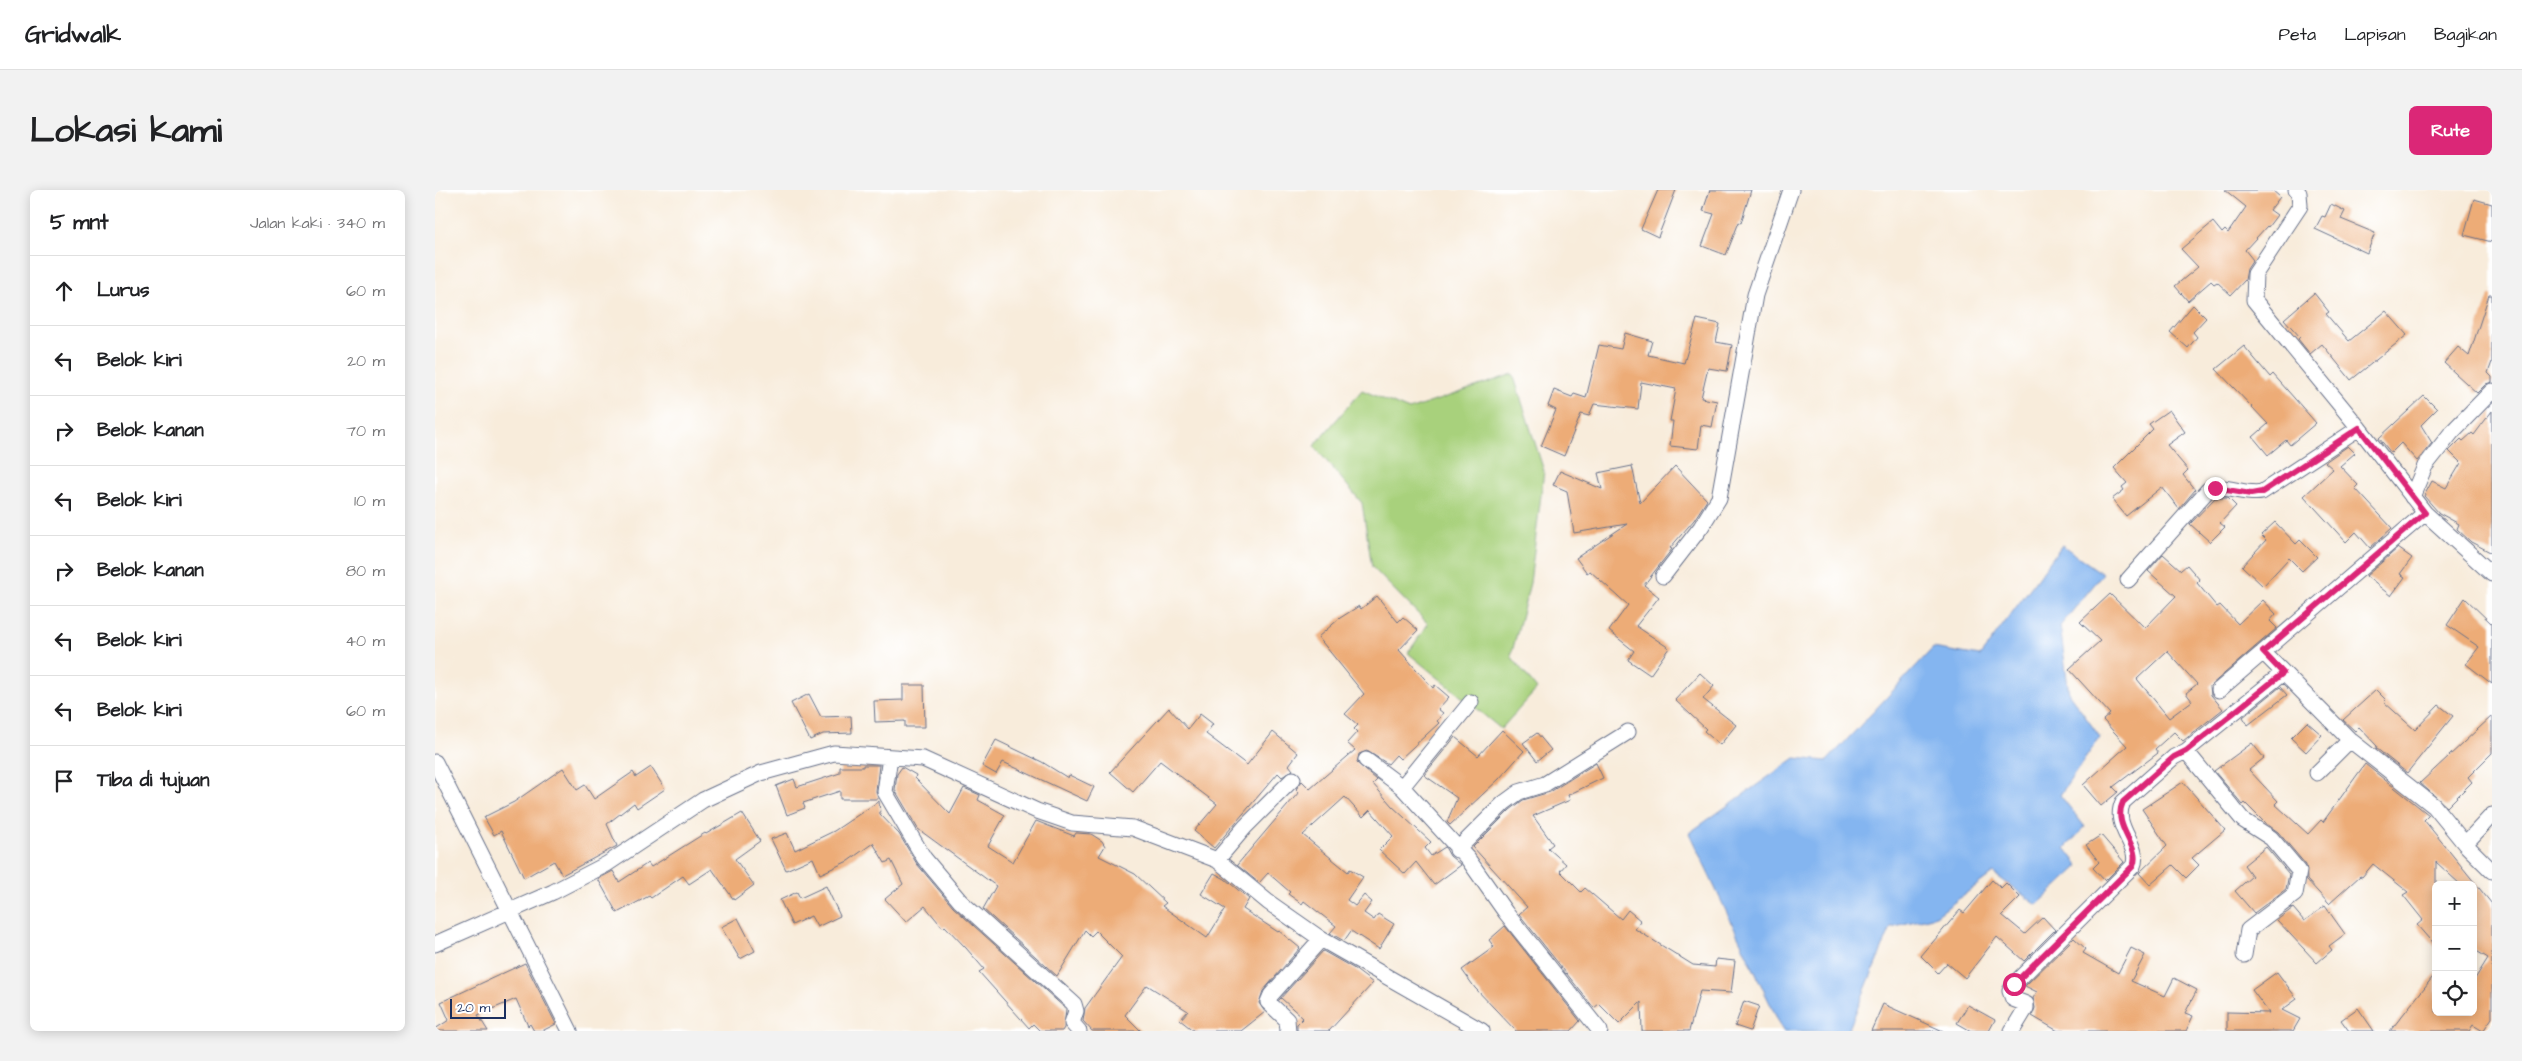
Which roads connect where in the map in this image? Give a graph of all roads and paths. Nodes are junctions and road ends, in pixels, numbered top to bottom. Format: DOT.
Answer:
graph roads {
  1 [pos="1791,190"];
  2 [pos="2297,190"];
  3 [pos="2492,391"];
  4 [pos="2359,428"];
  5 [pos="2412,497"];
  6 [pos="2425,513"];
  7 [pos="2492,574"];
  8 [pos="1663,576"];
  9 [pos="2128,580"];
  10 [pos="2263,652"];
  11 [pos="2283,673"];
  12 [pos="2219,690"];
  13 [pos="1471,702"];
  14 [pos="1628,732"];
  15 [pos="2350,740"];
  16 [pos="2186,751"];
  17 [pos="890,757"];
  18 [pos="1366,760"];
  19 [pos="435,762"];
  20 [pos="2317,773"];
  21 [pos="1293,779"];
  22 [pos="1402,787"];
  23 [pos="2492,815"];
  24 [pos="2465,844"];
  25 [pos="1457,850"];
  26 [pos="1217,860"];
  27 [pos="2492,871"];
  28 [pos="509,910"];
  29 [pos="1321,939"];
  30 [pos="435,944"];
  31 [pos="2243,956"];
  32 [pos="570,1031"];
  33 [pos="1079,1031"];
  34 [pos="1288,1031"];
  35 [pos="1483,1031"];
  36 [pos="1600,1031"];
  37 [pos="2012,1031"];
  1 -- 8 [label="street"];
  2 -- 4 [label="street"];
  3 -- 5 [label="street"];
  4 -- 5 [label="street"];
  4 -- 9 [label="street"];
  5 -- 6 [label="street"];
  6 -- 7 [label="street"];
  6 -- 10 [label="street"];
  10 -- 11 [label="street"];
  10 -- 12 [label="street"];
  11 -- 15 [label="street"];
  11 -- 16 [label="street"];
  13 -- 22 [label="street"];
  14 -- 25 [label="street"];
  15 -- 20 [label="street"];
  15 -- 24 [label="street"];
  16 -- 31 [label="street"];
  16 -- 37 [label="street"];
  17 -- 26 [label="street"];
  17 -- 28 [label="street"];
  17 -- 33 [label="street"];
  18 -- 22 [label="street"];
  19 -- 28 [label="street"];
  21 -- 26 [label="street"];
  22 -- 25 [label="street"];
  23 -- 24 [label="street"];
  24 -- 27 [label="street"];
  25 -- 36 [label="street"];
  26 -- 29 [label="street"];
  28 -- 30 [label="street"];
  28 -- 32 [label="street"];
  29 -- 34 [label="street"];
  29 -- 35 [label="street"];
}
